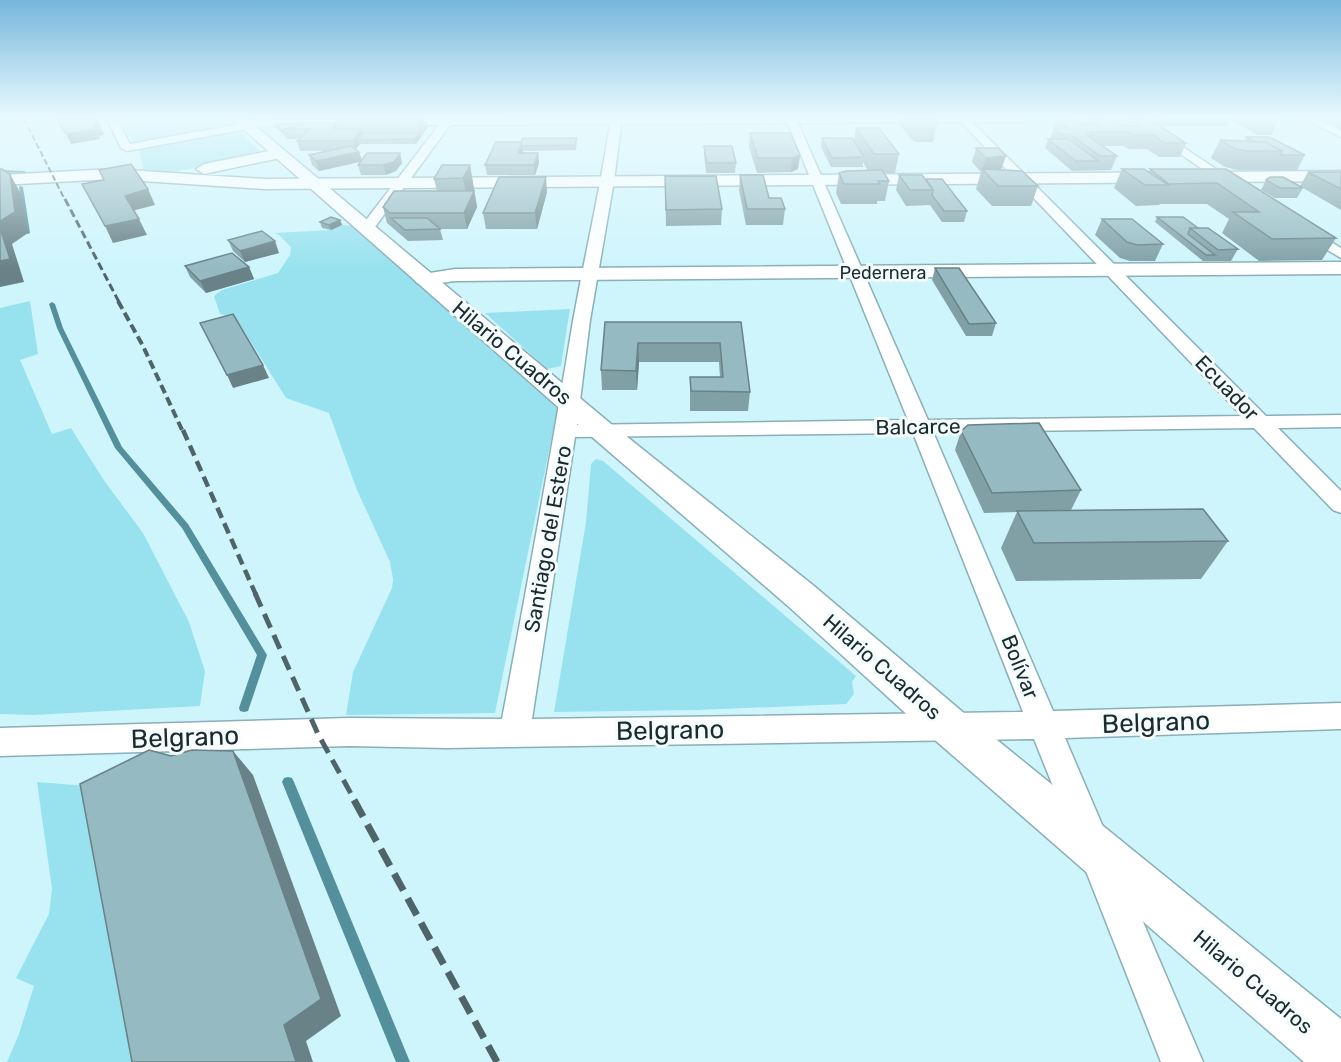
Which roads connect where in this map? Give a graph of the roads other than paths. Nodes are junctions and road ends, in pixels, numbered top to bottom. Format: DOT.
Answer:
graph roads {
  1 [pos="212,169"];
  2 [pos="296,169"];
  3 [pos="411,169"];
  4 [pos="610,169"];
  5 [pos="812,169"];
  6 [pos="1012,169"];
  7 [pos="1210,169"];
  8 [pos="1341,176"];
  9 [pos="1223,177"];
  10 [pos="169,178"];
  11 [pos="1022,179"];
  12 [pos="0,180"];
  13 [pos="817,180"];
  14 [pos="608,181"];
  15 [pos="312,183"];
  16 [pos="400,183"];
  17 [pos="1252,196"];
  18 [pos="1292,222"];
  19 [pos="367,228"];
  20 [pos="1341,254"];
  21 [pos="1341,268"];
  22 [pos="1112,271"];
  23 [pos="857,273"];
  24 [pos="590,274"];
  25 [pos="424,279"];
  26 [pos="569,417"];
  27 [pos="1341,421"];
  28 [pos="1260,422"];
  29 [pos="921,427"];
  30 [pos="601,430"];
  31 [pos="1341,505"];
  32 [pos="1341,716"];
  33 [pos="1043,725"];
  34 [pos="950,727"];
  35 [pos="515,732"];
  36 [pos="0,742"];
  37 [pos="1094,848"];
  38 [pos="1341,1056"];
  39 [pos="1182,1062"];
  1 -- 10 [label="main road"];
  2 -- 15 [label="main road, Hilario Cuadros"];
  3 -- 16 [label="street"];
  4 -- 14 [label="street, Santiago del Estero"];
  5 -- 13 [label="street, Bolívar"];
  6 -- 11 [label="street, Ecuador"];
  7 -- 9 [label="street"];
  8 -- 9 [label="main road"];
  9 -- 11 [label="main road"];
  9 -- 17 [label="street"];
  10 -- 12 [label="main road"];
  10 -- 15 [label="main road"];
  11 -- 13 [label="main road"];
  11 -- 22 [label="street, Ecuador"];
  13 -- 14 [label="main road"];
  13 -- 23 [label="street, Bolívar"];
  14 -- 16 [label="main road"];
  14 -- 24 [label="street, Santiago del Estero"];
  15 -- 16 [label="main road"];
  15 -- 19 [label="main road, Hilario Cuadros"];
  16 -- 19 [label="street"];
  18 -- 20 [label="street"];
  19 -- 25 [label="main road, Hilario Cuadros"];
  21 -- 22 [label="street, Pedernera"];
  22 -- 23 [label="street, Pedernera"];
  22 -- 28 [label="street, Ecuador"];
  23 -- 24 [label="street, Pedernera"];
  23 -- 29 [label="street, Bolívar"];
  24 -- 25 [label="street, Pedernera"];
  24 -- 26 [label="street, Santiago del Estero"];
  25 -- 26 [label="main road, Hilario Cuadros"];
  26 -- 30 [label="main road, Hilario Cuadros"];
  26 -- 35 [label="street, Santiago del Estero"];
  27 -- 28 [label="street, Balcarce"];
  28 -- 29 [label="street, Balcarce"];
  28 -- 31 [label="street, Ecuador"];
  29 -- 30 [label="street, Balcarce"];
  29 -- 33 [label="street, Bolívar"];
  30 -- 34 [label="main road, Hilario Cuadros"];
  32 -- 33 [label="street, Belgrano"];
  33 -- 34 [label="street, Belgrano"];
  33 -- 37 [label="street, Bolívar"];
  34 -- 35 [label="street, Belgrano"];
  34 -- 37 [label="main road, Hilario Cuadros"];
  35 -- 36 [label="street, Belgrano"];
  37 -- 38 [label="main road, Hilario Cuadros"];
  37 -- 39 [label="street, Bolívar"];
}
